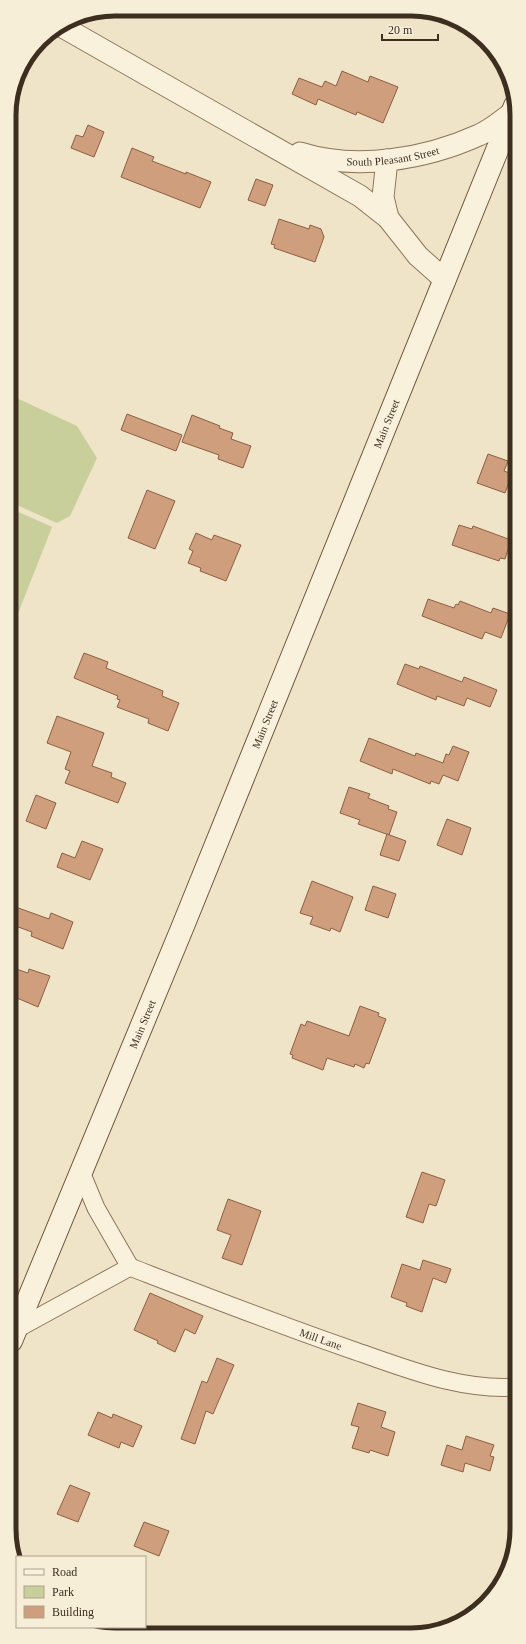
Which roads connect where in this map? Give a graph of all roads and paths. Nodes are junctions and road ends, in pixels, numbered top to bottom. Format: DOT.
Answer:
graph roads {
  1 [pos="66,29"];
  2 [pos="510,114"];
  3 [pos="510,121"];
  4 [pos="267,143"];
  5 [pos="387,160"];
  6 [pos="388,218"];
  7 [pos="446,280"];
  8 [pos="81,1172"];
  9 [pos="130,1267"];
  10 [pos="16,1329"];
  11 [pos="16,1334"];
  12 [pos="510,1388"];
  1 -- 4 [label="street, South Pleasant Street"];
  2 -- 5 [label="street, South Pleasant Street"];
  3 -- 7 [label="main road, Main Street"];
  4 -- 5 [label="street, South Pleasant Street"];
  4 -- 6 [label="street, South Pleasant Street"];
  5 -- 6 [label="street"];
  6 -- 7 [label="street, South Pleasant Street"];
  7 -- 8 [label="main road, Main Street"];
  8 -- 9 [label="street"];
  8 -- 10 [label="main road, Main Street"];
  9 -- 11 [label="street"];
  9 -- 12 [label="street, Mill Lane"];
}
